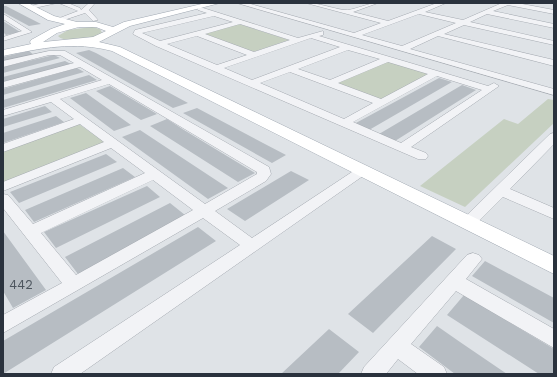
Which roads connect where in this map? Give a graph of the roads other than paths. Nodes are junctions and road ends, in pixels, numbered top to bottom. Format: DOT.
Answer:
graph roads {
  1 [pos="22,3"];
  2 [pos="54,3"];
  3 [pos="62,3"];
  4 [pos="92,3"];
  5 [pos="216,3"];
  6 [pos="240,3"];
  7 [pos="261,3"];
  8 [pos="309,3"];
  9 [pos="375,3"];
  10 [pos="443,3"];
  11 [pos="507,3"];
  12 [pos="202,6"];
  13 [pos="250,6"];
  14 [pos="30,7"];
  15 [pos="78,9"];
  16 [pos="86,10"];
  17 [pos="346,12"];
  18 [pos="418,12"];
  19 [pos="487,12"];
  20 [pos="554,12"];
  21 [pos="214,14"];
  22 [pos="3,16"];
  23 [pos="55,19"];
  24 [pos="97,22"];
  25 [pos="239,22"];
  26 [pos="463,22"];
  27 [pos="389,23"];
  28 [pos="79,25"];
  29 [pos="554,26"];
  30 [pos="331,29"];
  31 [pos="51,33"];
  32 [pos="109,34"];
  33 [pos="197,34"];
  34 [pos="437,34"];
  35 [pos="355,35"];
  36 [pos="311,36"];
  37 [pos="3,39"];
  38 [pos="297,40"];
  39 [pos="66,43"];
  40 [pos="80,43"];
  41 [pos="554,43"];
  42 [pos="160,44"];
  43 [pos="348,47"];
  44 [pos="116,49"];
  45 [pos="403,49"];
  46 [pos="3,50"];
  47 [pos="3,54"];
  48 [pos="254,55"];
  49 [pos="387,58"];
  50 [pos="553,61"];
  51 [pos="3,64"];
  52 [pos="81,64"];
  53 [pos="216,68"];
  54 [pos="291,68"];
  55 [pos="436,74"];
  56 [pos="506,78"];
  57 [pos="110,80"];
  58 [pos="331,83"];
  59 [pos="252,84"];
  60 [pos="3,85"];
  61 [pos="488,89"];
  62 [pos="554,92"];
  63 [pos="52,98"];
  64 [pos="382,102"];
  65 [pos="3,113"];
  66 [pos="82,120"];
  67 [pos="344,123"];
  68 [pos="554,137"];
  69 [pos="113,144"];
  70 [pos="3,148"];
  71 [pos="401,148"];
  72 [pos="422,156"];
  73 [pos="363,171"];
  74 [pos="154,174"];
  75 [pos="3,187"];
  76 [pos="500,190"];
  77 [pos="3,198"];
  78 [pos="205,211"];
  79 [pos="554,214"];
  80 [pos="468,223"];
  81 [pos="30,232"];
  82 [pos="252,246"];
  83 [pos="474,258"];
  84 [pos="554,266"];
  85 [pos="454,281"];
  86 [pos="74,285"];
  87 [pos="3,325"];
  88 [pos="554,339"];
  89 [pos="397,346"];
  90 [pos="62,374"];
  91 [pos="372,374"];
  92 [pos="436,374"];
  1 -- 14 [label="main road"];
  2 -- 14 [label="street"];
  3 -- 15 [label="street"];
  4 -- 16 [label="street"];
  5 -- 32 [label="main road"];
  6 -- 13 [label="street"];
  7 -- 13 [label="street"];
  8 -- 17 [label="street"];
  9 -- 17 [label="street"];
  10 -- 18 [label="street"];
  11 -- 19 [label="street"];
  11 -- 20 [label="street"];
  12 -- 21 [label="street"];
  12 -- 24 [label="main road"];
  13 -- 30 [label="street"];
  14 -- 23 [label="main road"];
  16 -- 23 [label="street"];
  16 -- 24 [label="street"];
  17 -- 27 [label="street"];
  18 -- 26 [label="street"];
  18 -- 27 [label="street"];
  19 -- 26 [label="street"];
  19 -- 29 [label="street"];
  21 -- 25 [label="street"];
  21 -- 42 [label="street"];
  22 -- 37 [label="street"];
  23 -- 28 [label="main road"];
  23 -- 31 [label="main road"];
  24 -- 28 [label="main road"];
  24 -- 32 [label="main road"];
  25 -- 33 [label="street"];
  25 -- 38 [label="street"];
  26 -- 34 [label="street"];
  26 -- 41 [label="street"];
  27 -- 35 [label="street"];
  28 -- 31 [label="main road"];
  30 -- 35 [label="street"];
  30 -- 36 [label="street"];
  31 -- 39 [label="main road"];
  31 -- 46 [label="main road"];
  32 -- 40 [label="main road"];
  32 -- 44 [label="main road"];
  33 -- 42 [label="street"];
  33 -- 48 [label="street"];
  34 -- 45 [label="street"];
  34 -- 50 [label="street"];
  35 -- 45 [label="street"];
  36 -- 38 [label="street"];
  36 -- 43 [label="street"];
  38 -- 48 [label="street"];
  39 -- 40 [label="main road"];
  39 -- 47 [label="main road"];
  40 -- 44 [label="main road"];
  42 -- 53 [label="street"];
  43 -- 49 [label="street"];
  43 -- 54 [label="street"];
  44 -- 73 [label="main road"];
  45 -- 56 [label="street"];
  48 -- 53 [label="street"];
  49 -- 55 [label="street"];
  49 -- 58 [label="street"];
  51 -- 52 [label="street"];
  52 -- 57 [label="street"];
  52 -- 60 [label="street"];
  53 -- 59 [label="street"];
  54 -- 58 [label="street"];
  54 -- 59 [label="street"];
  55 -- 61 [label="street"];
  55 -- 64 [label="street"];
  56 -- 61 [label="street"];
  56 -- 62 [label="street"];
  57 -- 63 [label="street"];
  57 -- 78 [label="street"];
  58 -- 64 [label="street"];
  59 -- 67 [label="street"];
  61 -- 71 [label="street"];
  63 -- 65 [label="street"];
  63 -- 66 [label="street"];
  64 -- 67 [label="street"];
  66 -- 69 [label="street"];
  66 -- 70 [label="street"];
  67 -- 71 [label="street"];
  68 -- 76 [label="street"];
  69 -- 74 [label="street"];
  69 -- 75 [label="street"];
  71 -- 72 [label="street"];
  73 -- 80 [label="main road"];
  73 -- 82 [label="street"];
  74 -- 78 [label="street"];
  74 -- 81 [label="street"];
  76 -- 79 [label="street"];
  76 -- 80 [label="street"];
  77 -- 81 [label="street"];
  78 -- 82 [label="street"];
  78 -- 86 [label="street"];
  80 -- 84 [label="main road"];
  81 -- 86 [label="street"];
  82 -- 90 [label="street"];
  83 -- 85 [label="street"];
  85 -- 88 [label="street"];
  85 -- 89 [label="street"];
  86 -- 87 [label="street"];
  89 -- 91 [label="street"];
  89 -- 92 [label="street"];
}
